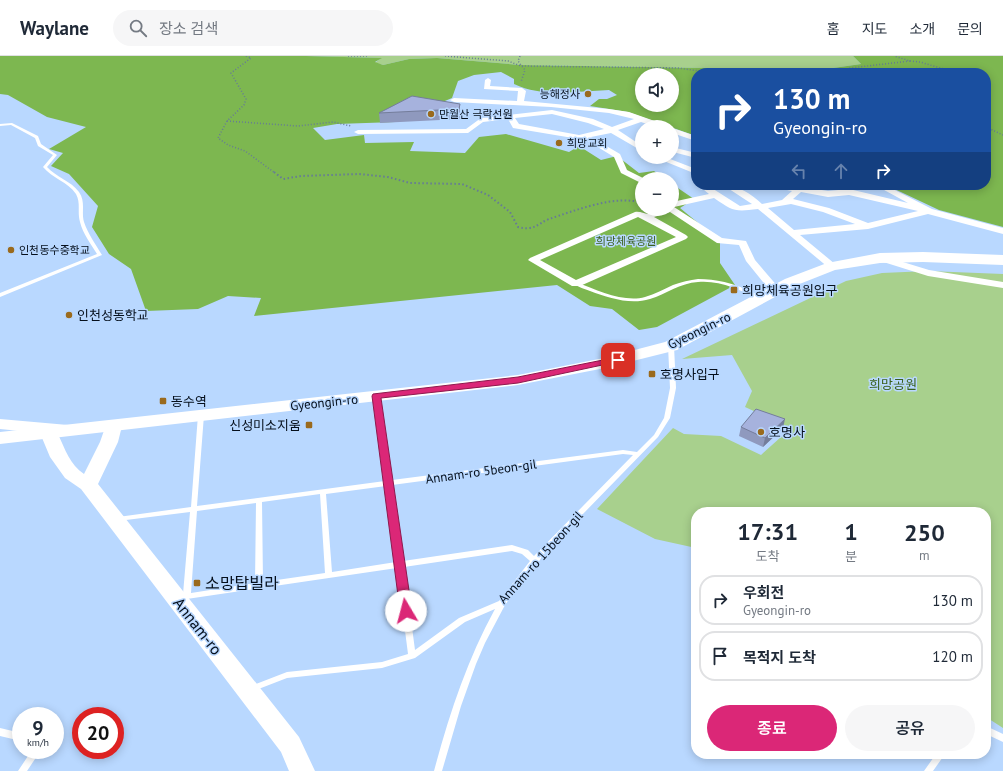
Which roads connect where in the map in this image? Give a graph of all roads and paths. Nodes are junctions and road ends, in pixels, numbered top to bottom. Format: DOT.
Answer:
graph roads {
  1 [pos="247,56"];
  2 [pos="252,56"];
  3 [pos="348,56"];
  4 [pos="368,56"];
  5 [pos="445,56"];
  6 [pos="520,56"];
  7 [pos="894,56"];
  8 [pos="910,61"];
  9 [pos="521,66"];
  10 [pos="850,68"];
  11 [pos="940,68"];
  12 [pos="691,70"];
  13 [pos="488,80"];
  14 [pos="521,90"];
  15 [pos="454,100"];
  16 [pos="520,103"];
  17 [pos="552,108"];
  18 [pos="487,111"];
  19 [pos="510,117"];
  20 [pos="577,118"];
  21 [pos="642,119"];
  22 [pos="227,121"];
  23 [pos="0,125"];
  24 [pos="991,129"];
  25 [pos="612,130"];
  26 [pos="358,132"];
  27 [pos="557,133"];
  28 [pos="679,133"];
  29 [pos="1003,135"];
  30 [pos="584,136"];
  31 [pos="691,137"];
  32 [pos="635,145"];
  33 [pos="679,151"];
  34 [pos="691,154"];
  35 [pos="676,164"];
  36 [pos="691,170"];
  37 [pos="635,176"];
  38 [pos="709,190"];
  39 [pos="736,190"];
  40 [pos="799,190"];
  41 [pos="824,190"];
  42 [pos="889,190"];
  43 [pos="715,194"];
  44 [pos="828,194"];
  45 [pos="792,201"];
  46 [pos="635,202"];
  47 [pos="679,202"];
  48 [pos="760,206"];
  49 [pos="929,211"];
  50 [pos="679,214"];
  51 [pos="650,216"];
  52 [pos="647,217"];
  53 [pos="868,226"];
  54 [pos="1003,231"];
  55 [pos="792,233"];
  56 [pos="880,258"];
  57 [pos="1003,260"];
  58 [pos="832,266"];
  59 [pos="576,284"];
  60 [pos="1003,286"];
  61 [pos="768,294"];
  62 [pos="0,295"];
  63 [pos="672,346"];
  64 [pos="376,396"];
  65 [pos="201,415"];
  66 [pos="0,424"];
  67 [pos="113,426"];
  68 [pos="74,430"];
  69 [pos="49,433"];
  70 [pos="0,438"];
  71 [pos="638,454"];
  72 [pos="388,483"];
  73 [pos="88,485"];
  74 [pos="323,492"];
  75 [pos="259,500"];
  76 [pos="194,509"];
  77 [pos="116,519"];
  78 [pos="535,561"];
  79 [pos="400,565"];
  80 [pos="329,575"];
  81 [pos="258,586"];
  82 [pos="182,597"];
  83 [pos="502,604"];
  84 [pos="412,656"];
  85 [pos="248,690"];
  86 [pos="0,732"];
  87 [pos="991,732"];
  88 [pos="12,735"];
  89 [pos="1003,738"];
  90 [pos="31,759"];
  91 [pos="937,759"];
  92 [pos="22,771"];
  93 [pos="302,771"];
  94 [pos="438,771"];
  95 [pos="928,771"];
  1 -- 2 [label="path"];
  1 -- 22 [label="path"];
  3 -- 4 [label="path"];
  5 -- 9 [label="path"];
  6 -- 9 [label="path"];
  7 -- 8 [label="path"];
  8 -- 10 [label="path"];
  8 -- 11 [label="path"];
  9 -- 12 [label="path"];
  9 -- 14 [label="path"];
  13 -- 14 [label="street"];
  14 -- 16 [label="street"];
  15 -- 18 [label="street"];
  16 -- 17 [label="street"];
  16 -- 18 [label="street"];
  17 -- 19 [label="street"];
  17 -- 20 [label="street"];
  17 -- 21 [label="street"];
  18 -- 19 [label="street"];
  18 -- 26 [label="street"];
  19 -- 27 [label="street"];
  20 -- 25 [label="street"];
  20 -- 27 [label="street"];
  21 -- 25 [label="street"];
  22 -- 26 [label="path"];
  22 -- 46 [label="path"];
  23 -- 62 [label="lane"];
  24 -- 29 [label="path"];
  25 -- 30 [label="street"];
  25 -- 32 [label="street"];
  27 -- 30 [label="street"];
  28 -- 31 [label="street"];
  30 -- 37 [label="street"];
  33 -- 34 [label="street"];
  35 -- 36 [label="street"];
  38 -- 43 [label="street"];
  39 -- 48 [label="street"];
  40 -- 44 [label="street"];
  40 -- 45 [label="street"];
  41 -- 44 [label="street"];
  42 -- 49 [label="street"];
  43 -- 47 [label="street"];
  43 -- 48 [label="street"];
  44 -- 49 [label="street"];
  45 -- 48 [label="street"];
  45 -- 53 [label="street"];
  48 -- 55 [label="street"];
  49 -- 53 [label="street"];
  49 -- 54 [label="street"];
  50 -- 61 [label="street"];
  51 -- 52 [label="street"];
  52 -- 59 [label="street"];
  52 -- 59 [label="street"];
  53 -- 55 [label="street"];
  55 -- 58 [label="street"];
  56 -- 57 [label="main road, Gyeongin-ro"];
  56 -- 58 [label="main road, Gyeongin-ro"];
  56 -- 60 [label="street, Gyeongin-ro"];
  58 -- 61 [label="main road, Gyeongin-ro"];
  59 -- 61 [label="lane"];
  61 -- 63 [label="main road, Gyeongin-ro"];
  63 -- 64 [label="main road, Gyeongin-ro"];
  63 -- 71 [label="lane, Annam-ro 15beon-gil"];
  64 -- 65 [label="main road, Gyeongin-ro"];
  64 -- 72 [label="lane"];
  65 -- 67 [label="main road, Gyeongin-ro"];
  65 -- 76 [label="lane"];
  66 -- 68 [label="street"];
  67 -- 68 [label="main road, Gyeongin-ro"];
  67 -- 73 [label="street"];
  68 -- 69 [label="main road, Gyeongin-ro"];
  69 -- 70 [label="main road, Gyeongin-ro"];
  69 -- 73 [label="street, Annam-ro"];
  71 -- 72 [label="lane, Annam-ro 5beon-gil"];
  71 -- 78 [label="lane, Annam-ro 15beon-gil"];
  72 -- 74 [label="lane, Annam-ro 5beon-gil"];
  72 -- 79 [label="lane"];
  73 -- 77 [label="street, Annam-ro"];
  74 -- 75 [label="lane, Annam-ro 5beon-gil"];
  74 -- 80 [label="lane"];
  75 -- 76 [label="lane, Annam-ro 5beon-gil"];
  75 -- 81 [label="lane"];
  76 -- 77 [label="lane, Annam-ro 5beon-gil"];
  76 -- 82 [label="lane"];
  77 -- 82 [label="street, Annam-ro"];
  78 -- 79 [label="lane"];
  78 -- 83 [label="lane, Annam-ro 15beon-gil"];
  79 -- 80 [label="lane"];
  79 -- 84 [label="lane"];
  80 -- 81 [label="lane"];
  81 -- 82 [label="lane"];
  82 -- 85 [label="street, Annam-ro"];
  83 -- 84 [label="lane, Annam-ro 15beon-gil"];
  83 -- 94 [label="lane"];
  84 -- 85 [label="lane, Annam-ro 15beon-gil"];
  85 -- 93 [label="street, Annam-ro"];
  86 -- 88 [label="lane"];
  87 -- 89 [label="lane"];
  90 -- 92 [label="lane"];
  91 -- 95 [label="lane"];
}
